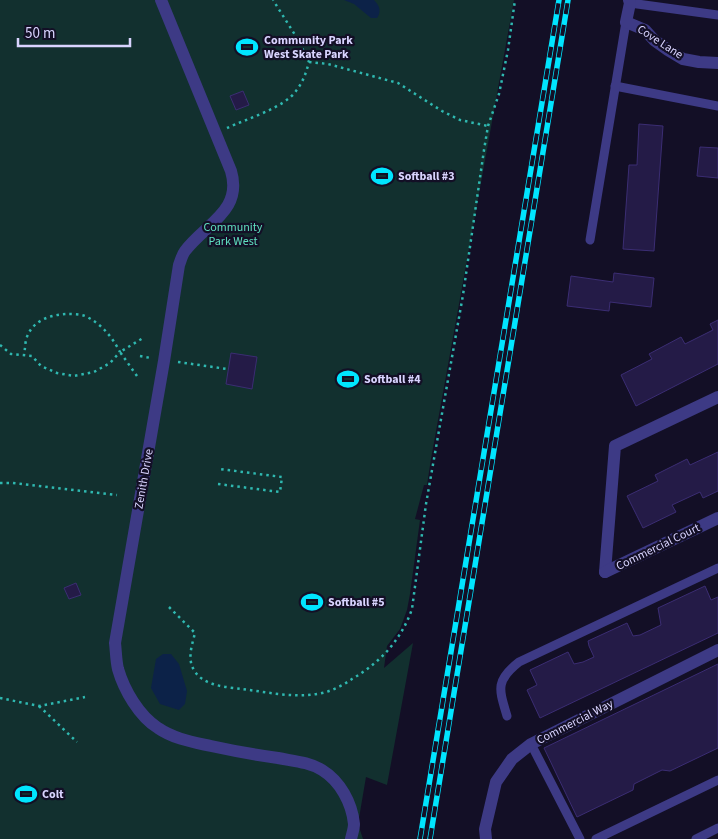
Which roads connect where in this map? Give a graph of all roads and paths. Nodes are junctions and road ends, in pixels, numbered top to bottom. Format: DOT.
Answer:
graph roads {
  1 [pos="161,0"];
  2 [pos="273,0"];
  3 [pos="515,0"];
  4 [pos="629,2"];
  5 [pos="718,15"];
  6 [pos="626,22"];
  7 [pos="309,62"];
  8 [pos="718,63"];
  9 [pos="615,86"];
  10 [pos="718,106"];
  11 [pos="488,126"];
  12 [pos="216,132"];
  13 [pos="590,240"];
  14 [pos="143,338"];
  15 [pos="0,345"];
  16 [pos="120,352"];
  17 [pos="24,355"];
  18 [pos="140,356"];
  19 [pos="153,359"];
  20 [pos="172,362"];
  21 [pos="226,369"];
  22 [pos="137,376"];
  23 [pos="718,397"];
  24 [pos="220,469"];
  25 [pos="0,483"];
  26 [pos="218,484"];
  27 [pos="117,495"];
  28 [pos="718,518"];
  29 [pos="718,568"];
  30 [pos="169,606"];
  31 [pos="718,650"];
  32 [pos="85,697"];
  33 [pos="0,698"];
  34 [pos="39,706"];
  35 [pos="507,716"];
  36 [pos="77,742"];
  37 [pos="532,744"];
  38 [pos="718,780"];
  39 [pos="718,828"];
  40 [pos="352,839"];
  41 [pos="486,839"];
  42 [pos="580,839"];
  43 [pos="596,839"];
  44 [pos="696,839"];
  1 -- 12 [label="street, Zenith Drive"];
  2 -- 7 [label="path"];
  3 -- 11 [label="path"];
  4 -- 5 [label="lane"];
  4 -- 6 [label="street, Cove Lane"];
  6 -- 8 [label="street, Cove Lane"];
  6 -- 9 [label="lane"];
  7 -- 11 [label="path"];
  7 -- 12 [label="path"];
  9 -- 10 [label="lane"];
  9 -- 13 [label="lane"];
  11 -- 30 [label="path"];
  12 -- 40 [label="street, Zenith Drive"];
  14 -- 16 [label="path"];
  15 -- 17 [label="path"];
  16 -- 17 [label="path"];
  16 -- 17 [label="path"];
  16 -- 22 [label="path"];
  18 -- 19 [label="path"];
  20 -- 21 [label="path"];
  23 -- 28 [label="street, Commercial Court"];
  24 -- 26 [label="path"];
  25 -- 27 [label="path"];
  29 -- 35 [label="lane"];
  31 -- 37 [label="street, Commercial Way"];
  32 -- 34 [label="path"];
  33 -- 34 [label="path"];
  34 -- 36 [label="path"];
  37 -- 41 [label="street, Commercial Way"];
  37 -- 42 [label="lane"];
  38 -- 43 [label="lane"];
  39 -- 44 [label="lane"];
}
